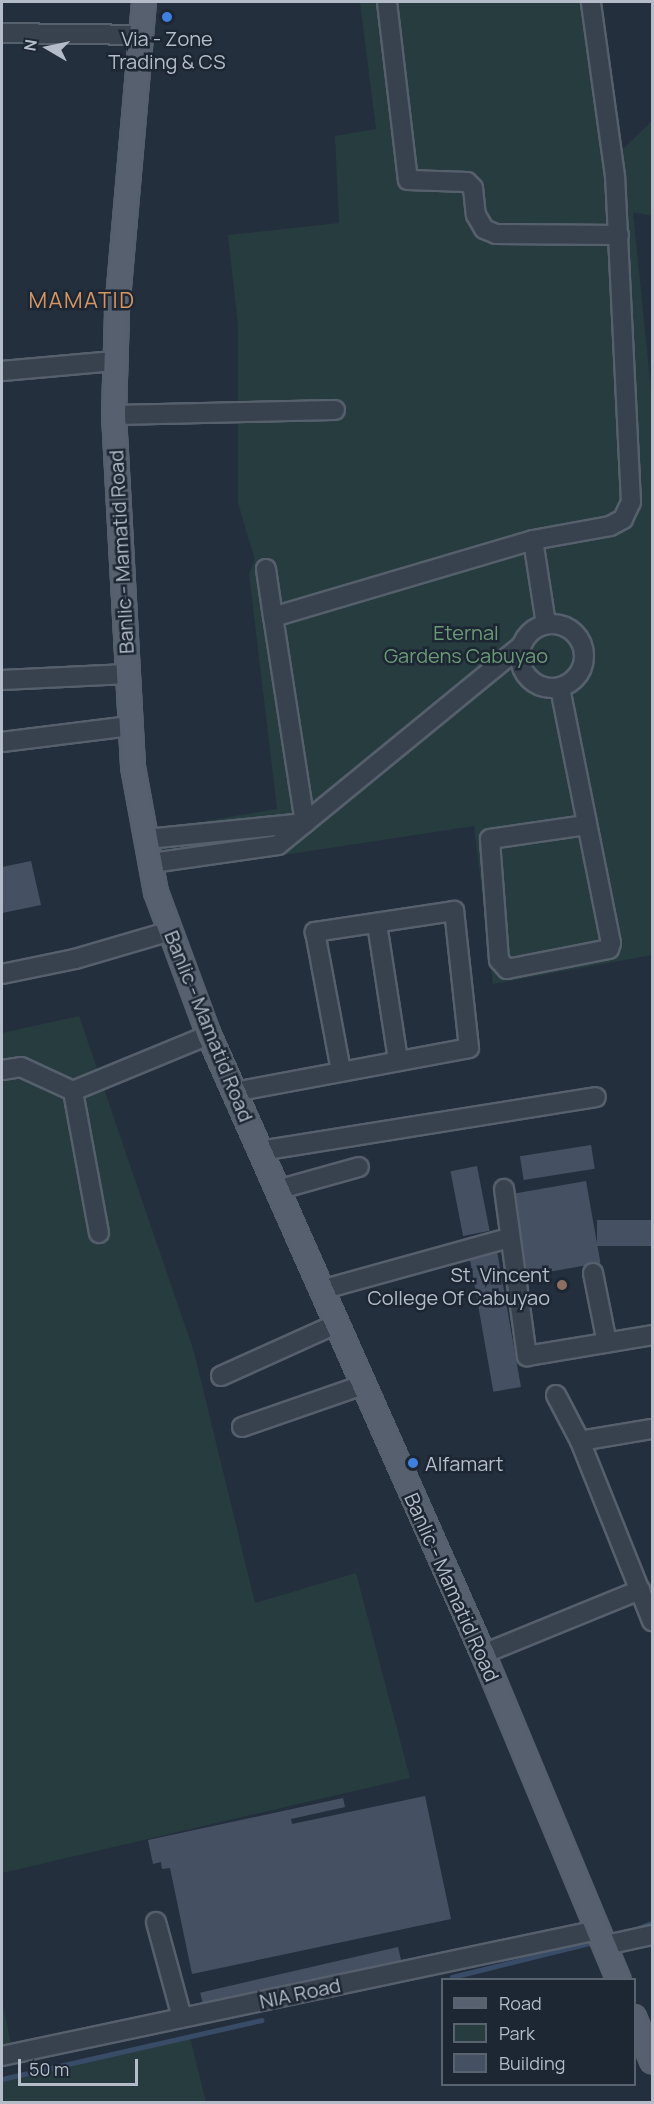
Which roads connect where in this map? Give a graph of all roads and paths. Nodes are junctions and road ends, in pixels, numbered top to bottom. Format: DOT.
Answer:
graph roads {
  1 [pos="144,2"];
  2 [pos="387,2"];
  3 [pos="591,2"];
  4 [pos="2,33"];
  5 [pos="142,35"];
  6 [pos="619,234"];
  7 [pos="114,361"];
  8 [pos="2,370"];
  9 [pos="335,410"];
  10 [pos="114,415"];
  11 [pos="533,540"];
  12 [pos="267,569"];
  13 [pos="273,617"];
  14 [pos="546,624"];
  15 [pos="520,647"];
  16 [pos="127,674"];
  17 [pos="2,680"];
  18 [pos="560,688"];
  19 [pos="130,726"];
  20 [pos="2,742"];
  21 [pos="305,823"];
  22 [pos="586,825"];
  23 [pos="147,839"];
  24 [pos="152,863"];
  25 [pos="377,924"];
  26 [pos="171,931"];
  27 [pos="2,974"];
  28 [pos="209,1035"];
  29 [pos="398,1060"];
  30 [pos="2,1070"];
  31 [pos="341,1071"];
  32 [pos="73,1091"];
  33 [pos="234,1092"];
  34 [pos="596,1096"];
  35 [pos="260,1151"];
  36 [pos="358,1167"];
  37 [pos="504,1189"];
  38 [pos="277,1190"];
  39 [pos="99,1233"];
  40 [pos="509,1238"];
  41 [pos="593,1273"];
  42 [pos="321,1290"];
  43 [pos="336,1324"];
  44 [pos="652,1335"];
  45 [pos="607,1344"];
  46 [pos="221,1376"];
  47 [pos="363,1385"];
  48 [pos="556,1395"];
  49 [pos="242,1427"];
  50 [pos="652,1429"];
  51 [pos="580,1441"];
  52 [pos="639,1590"];
  53 [pos="652,1621"];
  54 [pos="483,1654"];
  55 [pos="156,1922"];
  56 [pos="652,1935"];
  57 [pos="602,1938"];
  58 [pos="618,1978"];
  59 [pos="182,2018"];
  60 [pos="636,2022"];
  61 [pos="2,2055"];
  62 [pos="652,2061"];
  1 -- 5 [label="main road, Banlic - Mamatid Road"];
  2 -- 6 [label="street"];
  3 -- 6 [label="street"];
  4 -- 5 [label="street"];
  5 -- 7 [label="main road, Banlic - Mamatid Road"];
  6 -- 11 [label="street"];
  7 -- 8 [label="street"];
  7 -- 10 [label="main road, Banlic - Mamatid Road"];
  9 -- 10 [label="street"];
  10 -- 16 [label="main road, Banlic - Mamatid Road"];
  11 -- 13 [label="street"];
  11 -- 14 [label="street"];
  12 -- 13 [label="street"];
  13 -- 21 [label="street"];
  14 -- 15 [label="street"];
  14 -- 18 [label="street"];
  15 -- 18 [label="street"];
  15 -- 21 [label="street"];
  16 -- 17 [label="street"];
  16 -- 19 [label="main road, Banlic - Mamatid Road"];
  18 -- 22 [label="street"];
  19 -- 20 [label="street"];
  19 -- 23 [label="main road, Banlic - Mamatid Road"];
  21 -- 23 [label="street"];
  21 -- 24 [label="street"];
  22 -- 22 [label="street"];
  23 -- 24 [label="main road, Banlic - Mamatid Road"];
  24 -- 26 [label="main road, Banlic - Mamatid Road"];
  25 -- 29 [label="street"];
  25 -- 29 [label="street"];
  25 -- 31 [label="street"];
  26 -- 27 [label="street"];
  26 -- 28 [label="main road, Banlic - Mamatid Road"];
  28 -- 32 [label="street"];
  28 -- 33 [label="main road, Banlic - Mamatid Road"];
  29 -- 31 [label="street"];
  30 -- 32 [label="street"];
  31 -- 33 [label="street"];
  32 -- 39 [label="street"];
  33 -- 35 [label="main road, Banlic - Mamatid Road"];
  34 -- 35 [label="street"];
  35 -- 38 [label="main road, Banlic - Mamatid Road"];
  36 -- 38 [label="street"];
  37 -- 40 [label="street"];
  38 -- 42 [label="main road, Banlic - Mamatid Road"];
  40 -- 42 [label="street"];
  40 -- 45 [label="street"];
  41 -- 45 [label="street"];
  42 -- 43 [label="main road, Banlic - Mamatid Road"];
  43 -- 46 [label="street"];
  43 -- 47 [label="main road, Banlic - Mamatid Road"];
  44 -- 45 [label="street"];
  47 -- 49 [label="street"];
  47 -- 54 [label="main road, Banlic - Mamatid Road"];
  48 -- 51 [label="street"];
  50 -- 51 [label="street"];
  51 -- 52 [label="street"];
  52 -- 53 [label="street"];
  52 -- 54 [label="street"];
  54 -- 57 [label="main road, Banlic - Mamatid Road"];
  55 -- 59 [label="street"];
  56 -- 57 [label="street, NIA Road"];
  57 -- 58 [label="main road, Banlic - Mamatid Road"];
  57 -- 59 [label="street, NIA Road"];
  59 -- 61 [label="street, NIA Road"];
  60 -- 62 [label="main road"];
}
